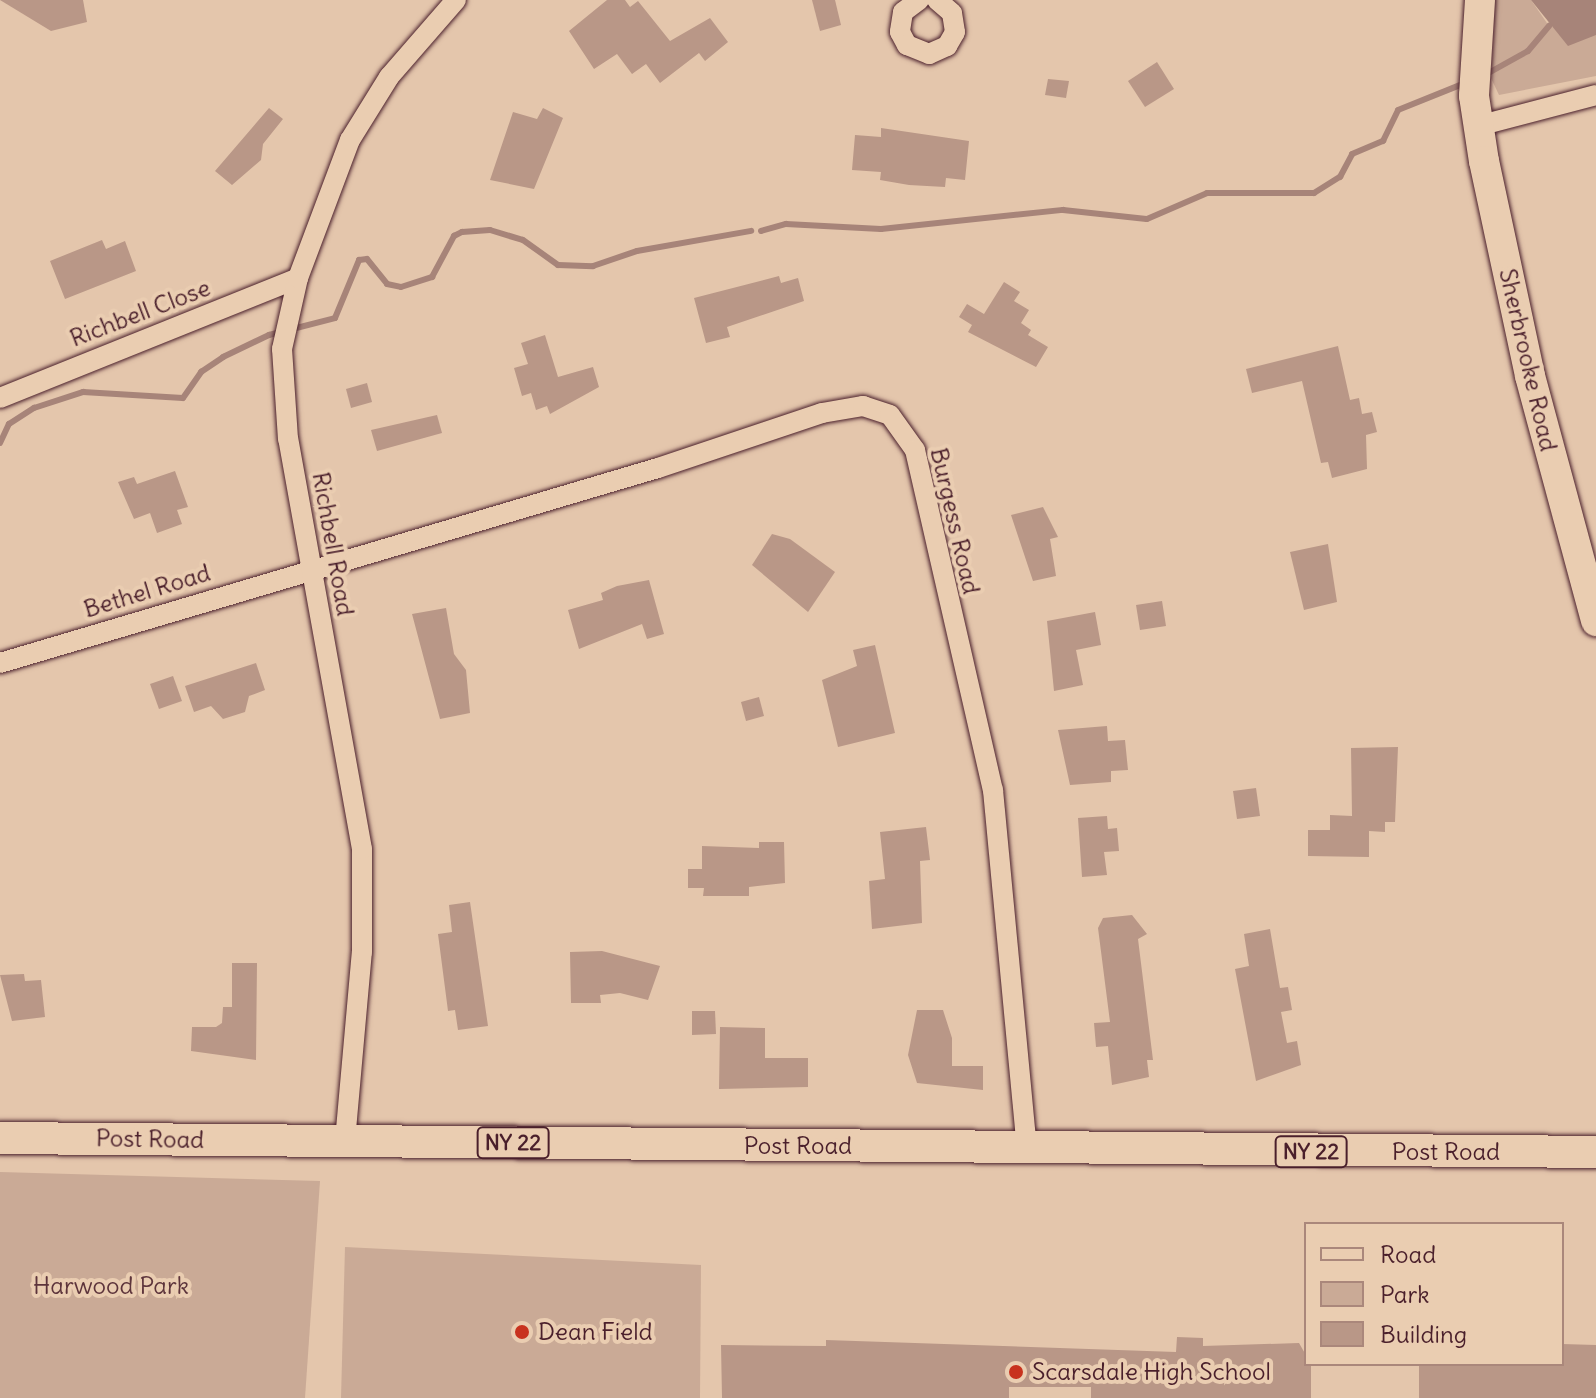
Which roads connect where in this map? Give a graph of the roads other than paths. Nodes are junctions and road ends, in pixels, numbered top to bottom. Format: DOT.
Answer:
graph roads {
  1 [pos="456,0"];
  2 [pos="919,0"];
  3 [pos="937,0"];
  4 [pos="1480,0"];
  5 [pos="1596,95"];
  6 [pos="1478,126"];
  7 [pos="298,278"];
  8 [pos="0,398"];
  9 [pos="309,569"];
  10 [pos="1596,621"];
  11 [pos="0,663"];
  12 [pos="0,1138"];
  13 [pos="345,1141"];
  14 [pos="1027,1149"];
  15 [pos="1596,1152"];
  1 -- 7 [label="street, Richbell Road"];
  2 -- 3 [label="street"];
  4 -- 6 [label="street, Sherbrooke Road"];
  5 -- 6 [label="street"];
  6 -- 10 [label="street, Sherbrooke Road"];
  7 -- 8 [label="street, Richbell Close"];
  7 -- 9 [label="street, Richbell Road"];
  9 -- 11 [label="street, Bethel Road"];
  9 -- 13 [label="street, Richbell Road"];
  9 -- 14 [label="street, Burgess Road"];
  12 -- 13 [label="main road, Post Road / NY 22"];
  13 -- 14 [label="main road, Post Road / NY 22"];
  14 -- 15 [label="main road, Post Road / NY 22"];
}
